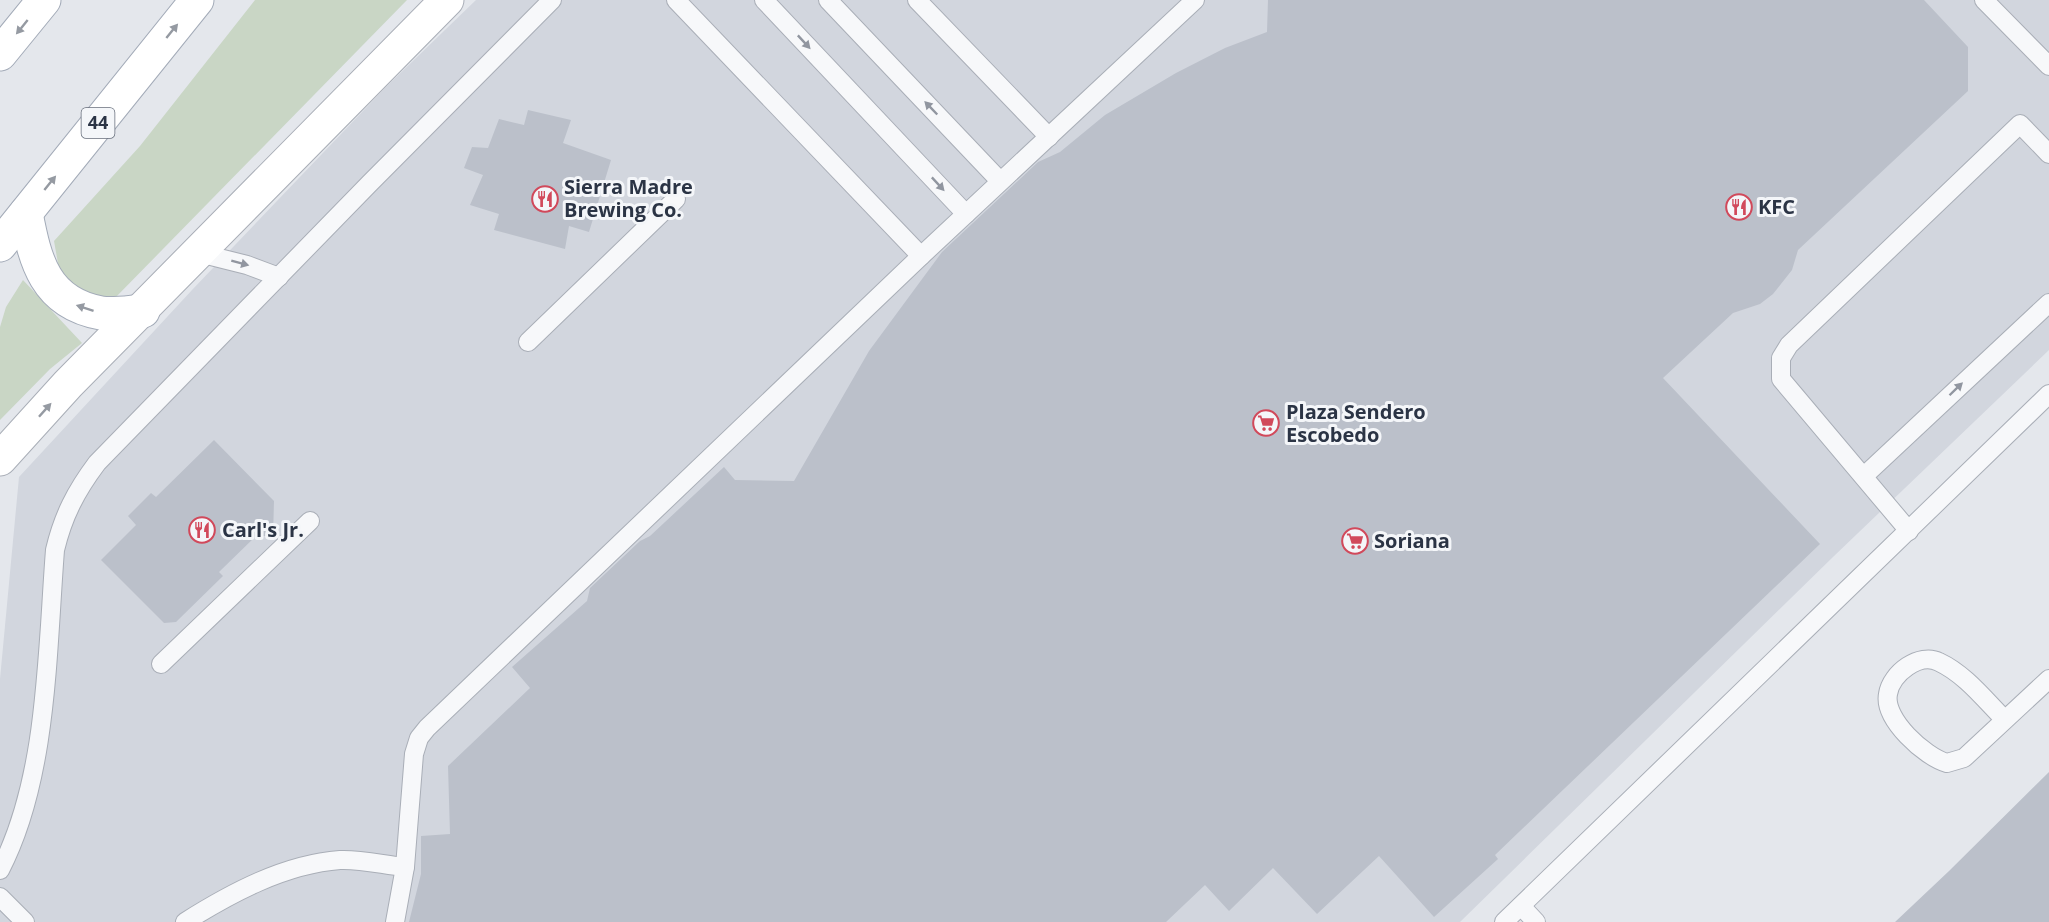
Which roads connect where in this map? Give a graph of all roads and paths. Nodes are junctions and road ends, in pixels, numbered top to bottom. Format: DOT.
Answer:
graph roads {
  1 [pos="44,0"];
  2 [pos="197,0"];
  3 [pos="447,0"];
  4 [pos="552,0"];
  5 [pos="676,0"];
  6 [pos="764,0"];
  7 [pos="828,0"];
  8 [pos="916,0"];
  9 [pos="1195,0"];
  10 [pos="1984,0"];
  11 [pos="0,54"];
  12 [pos="2049,66"];
  13 [pos="1049,137"];
  14 [pos="2049,154"];
  15 [pos="1000,181"];
  16 [pos="676,199"];
  17 [pos="26,213"];
  18 [pos="966,214"];
  19 [pos="0,245"];
  20 [pos="199,253"];
  21 [pos="921,256"];
  22 [pos="279,277"];
  23 [pos="2049,303"];
  24 [pos="143,311"];
  25 [pos="528,342"];
  26 [pos="2049,394"];
  27 [pos="0,459"];
  28 [pos="1864,476"];
  29 [pos="310,521"];
  30 [pos="1909,531"];
  31 [pos="161,664"];
  32 [pos="2049,679"];
  33 [pos="2005,720"];
  34 [pos="405,867"];
  35 [pos="0,870"];
  36 [pos="0,897"];
  37 [pos="1521,906"];
  38 [pos="25,922"];
  39 [pos="185,922"];
  40 [pos="395,922"];
  41 [pos="1504,922"];
  42 [pos="1536,922"];
  1 -- 11 [label="street, one-way"];
  17 -- 2 [label="street, 44, one-way"];
  3 -- 20 [label="street"];
  4 -- 22 [label="lane"];
  5 -- 21 [label="lane"];
  6 -- 18 [label="lane, one-way"];
  15 -- 7 [label="lane, one-way"];
  8 -- 13 [label="lane"];
  9 -- 13 [label="lane"];
  10 -- 12 [label="lane"];
  13 -- 15 [label="lane"];
  14 -- 28 [label="lane"];
  15 -- 18 [label="lane"];
  16 -- 25 [label="lane"];
  17 -- 19 [label="street, 44"];
  24 -- 17 [label="street, one-way"];
  18 -- 21 [label="lane"];
  20 -- 22 [label="lane, one-way"];
  20 -- 24 [label="street"];
  21 -- 34 [label="lane"];
  22 -- 35 [label="lane"];
  28 -- 23 [label="lane, one-way"];
  27 -- 24 [label="street, one-way"];
  26 -- 30 [label="lane"];
  28 -- 30 [label="lane"];
  29 -- 31 [label="lane"];
  30 -- 37 [label="lane"];
  32 -- 33 [label="lane"];
  33 -- 33 [label="lane"];
  34 -- 39 [label="lane"];
  34 -- 40 [label="lane"];
  36 -- 38 [label="lane"];
  37 -- 41 [label="lane"];
  37 -- 42 [label="lane"];
}
